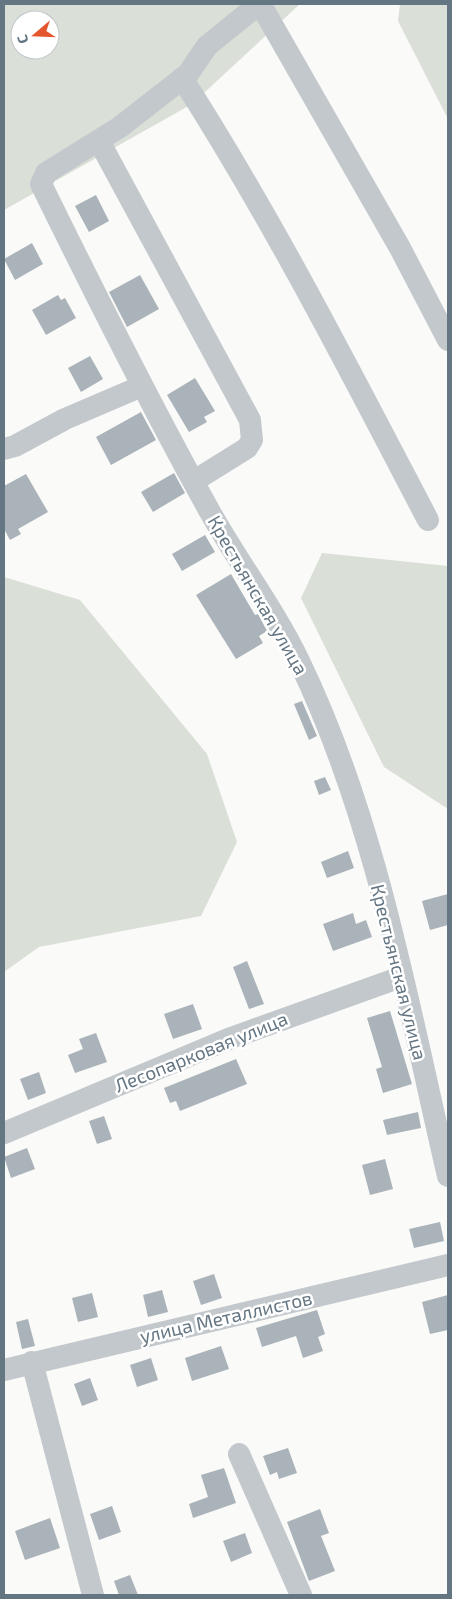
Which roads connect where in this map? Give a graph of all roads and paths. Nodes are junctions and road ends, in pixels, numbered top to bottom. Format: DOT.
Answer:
graph roads {
  1 [pos="182,78"];
  2 [pos="98,141"];
  3 [pos="448,340"];
  4 [pos="142,386"];
  5 [pos="4,449"];
  6 [pos="194,481"];
  7 [pos="428,520"];
  8 [pos="401,977"];
  9 [pos="4,1133"];
  10 [pos="448,1176"];
  11 [pos="448,1265"];
  12 [pos="32,1362"];
  13 [pos="4,1370"];
  14 [pos="239,1454"];
  15 [pos="93,1595"];
  16 [pos="301,1595"];
  1 -- 2 [label="street"];
  1 -- 3 [label="street"];
  1 -- 7 [label="street"];
  2 -- 4 [label="street, Крестьянская улица"];
  2 -- 6 [label="street"];
  4 -- 5 [label="street"];
  4 -- 6 [label="street, Крестьянская улица"];
  6 -- 8 [label="street, Крестьянская улица"];
  8 -- 9 [label="street, Лесопарковая улица"];
  8 -- 10 [label="street, Крестьянская улица"];
  11 -- 12 [label="street, улица Металлистов"];
  12 -- 13 [label="street, улица Металлистов"];
  12 -- 15 [label="street"];
  14 -- 16 [label="street"];
}
